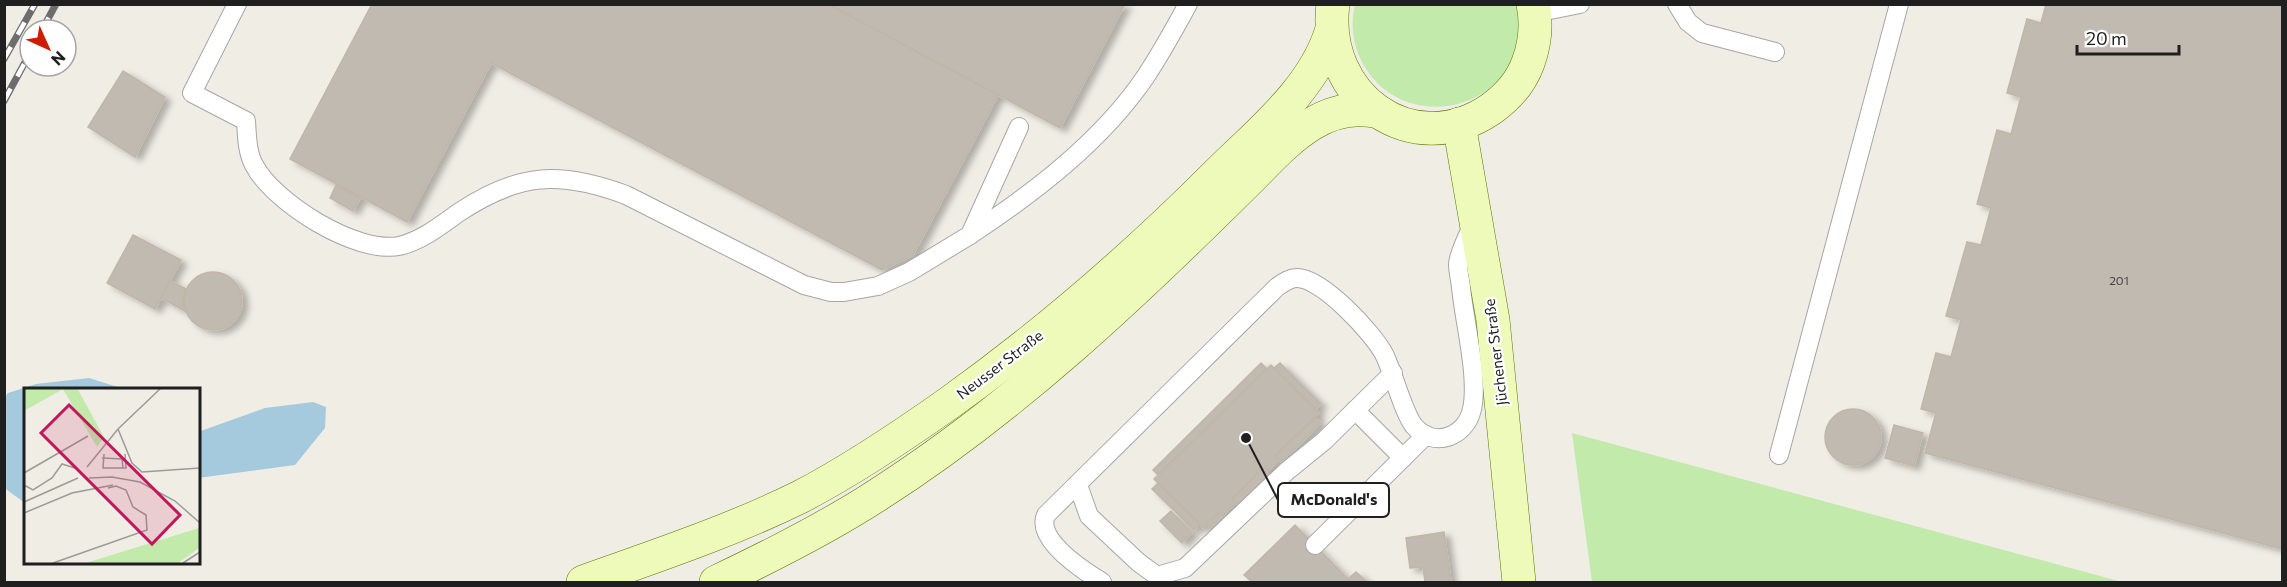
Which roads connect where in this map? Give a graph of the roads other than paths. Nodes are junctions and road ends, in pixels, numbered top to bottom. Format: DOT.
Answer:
graph roads {
  1 [pos="237,4"];
  2 [pos="1188,4"];
  3 [pos="1580,4"];
  4 [pos="1677,4"];
  5 [pos="1899,4"];
  6 [pos="1534,9"];
  7 [pos="1333,18"];
  8 [pos="1775,52"];
  9 [pos="1379,112"];
  10 [pos="1459,124"];
  11 [pos="1019,127"];
  12 [pos="1476,215"];
  13 [pos="970,235"];
  14 [pos="1393,373"];
  15 [pos="1355,410"];
  16 [pos="1426,435"];
  17 [pos="1779,455"];
  18 [pos="1403,458"];
  19 [pos="1078,485"];
  20 [pos="1314,545"];
  21 [pos="583,582"];
  22 [pos="716,582"];
  23 [pos="1102,582"];
  24 [pos="1519,582"];
  1 -- 13 [label="lane"];
  2 -- 13 [label="lane"];
  3 -- 6 [label="lane"];
  4 -- 8 [label="lane"];
  5 -- 17 [label="lane"];
  6 -- 10 [label="main road"];
  7 -- 9 [label="main road"];
  7 -- 21 [label="main road, Neusser Straße"];
  9 -- 10 [label="main road"];
  9 -- 22 [label="main road, Neusser Straße"];
  10 -- 12 [label="main road, Jüchener Straße"];
  11 -- 13 [label="lane"];
  12 -- 16 [label="lane"];
  12 -- 24 [label="main road, Jüchener Straße"];
  14 -- 15 [label="lane"];
  14 -- 16 [label="lane"];
  14 -- 19 [label="lane"];
  15 -- 18 [label="lane"];
  15 -- 19 [label="lane"];
  16 -- 18 [label="lane"];
  18 -- 20 [label="lane"];
  19 -- 23 [label="lane"];
}
